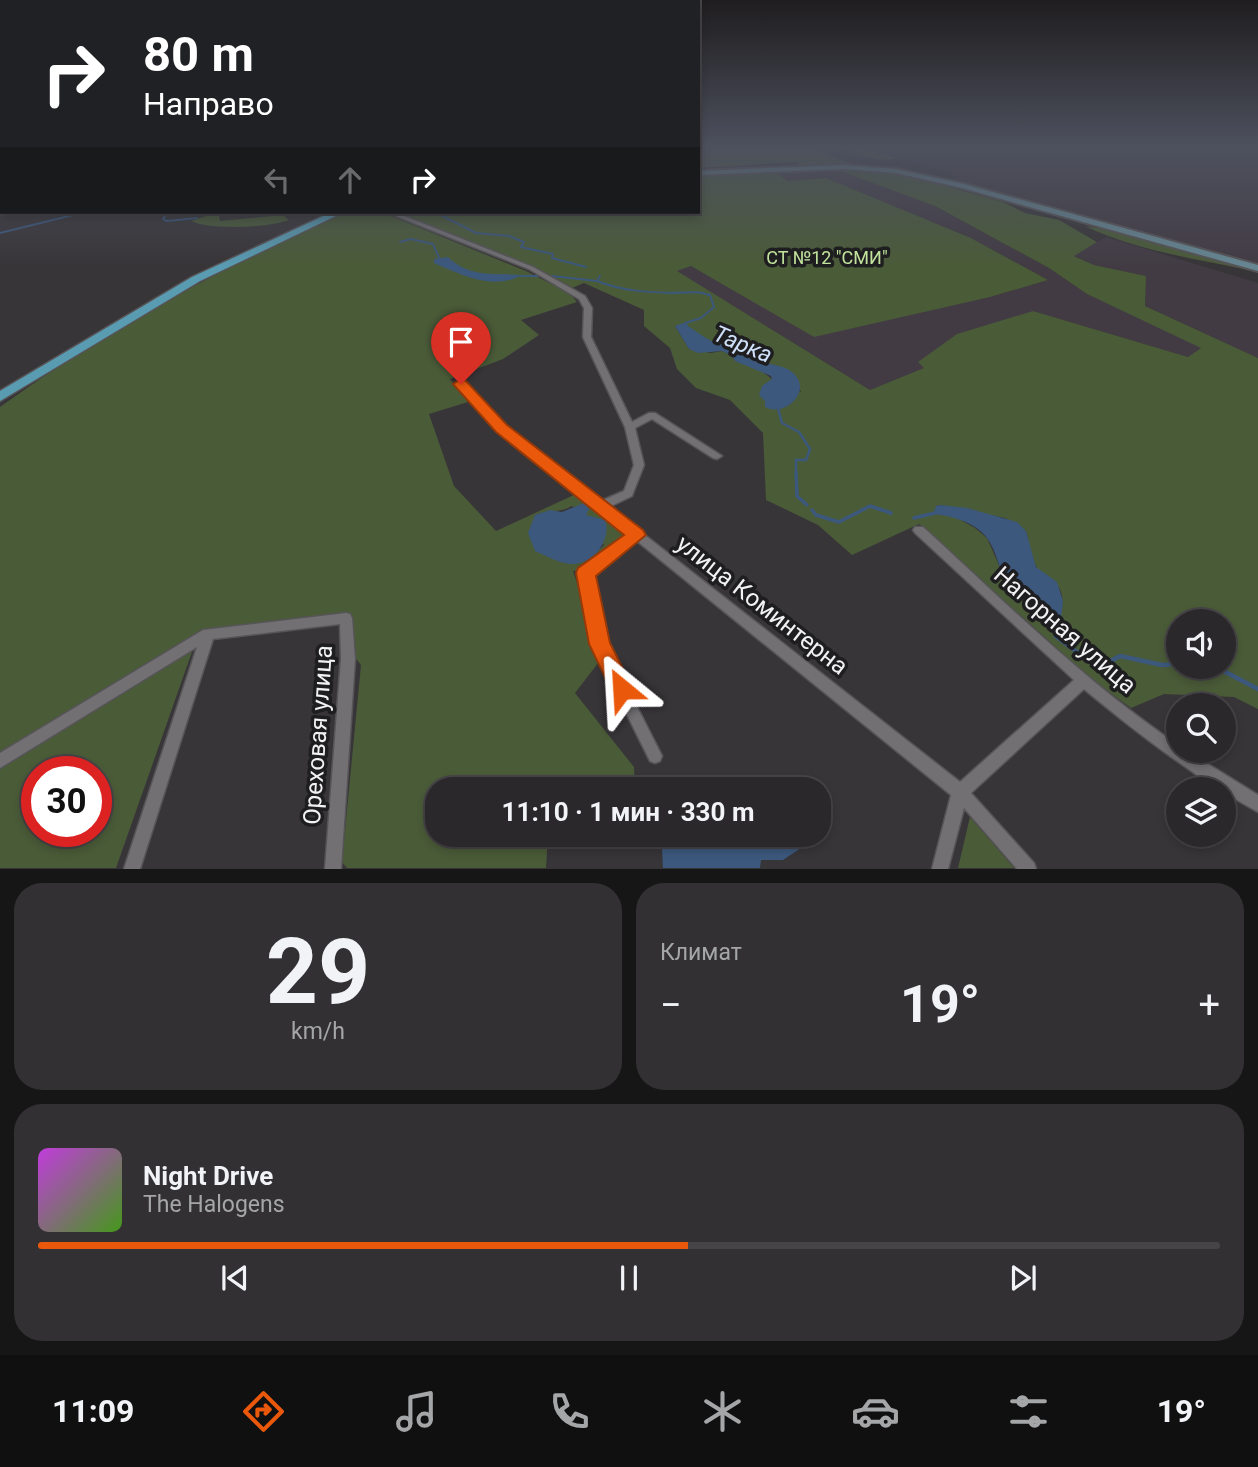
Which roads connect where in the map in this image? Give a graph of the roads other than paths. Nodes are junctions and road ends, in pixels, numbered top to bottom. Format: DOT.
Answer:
graph roads {
  1 [pos="966,187"];
  2 [pos="335,214"];
  3 [pos="394,214"];
  4 [pos="1258,268"];
  5 [pos="461,384"];
  6 [pos="0,397"];
  7 [pos="630,428"];
  8 [pos="717,456"];
  9 [pos="601,506"];
  10 [pos="919,530"];
  11 [pos="636,535"];
  12 [pos="208,634"];
  13 [pos="1083,681"];
  14 [pos="655,756"];
  15 [pos="0,761"];
  16 [pos="960,792"];
  17 [pos="1258,804"];
  18 [pos="332,868"];
  19 [pos="132,869"];
  20 [pos="940,869"];
  21 [pos="1028,869"];
  1 -- 4 [label="main road"];
  2 -- 6 [label="main road"];
  3 -- 7 [label="street"];
  5 -- 9 [label="street, улица Коминтерна"];
  7 -- 8 [label="street"];
  7 -- 9 [label="street"];
  9 -- 11 [label="street, улица Коминтерна"];
  10 -- 13 [label="street, Нагорная улица"];
  11 -- 14 [label="street"];
  11 -- 16 [label="street, улица Коминтерна"];
  12 -- 15 [label="street"];
  12 -- 18 [label="street, Ореховая улица"];
  12 -- 19 [label="street"];
  13 -- 16 [label="street"];
  13 -- 17 [label="street, Нагорная улица"];
  16 -- 20 [label="street"];
  16 -- 21 [label="street, улица Коминтерна"];
}
